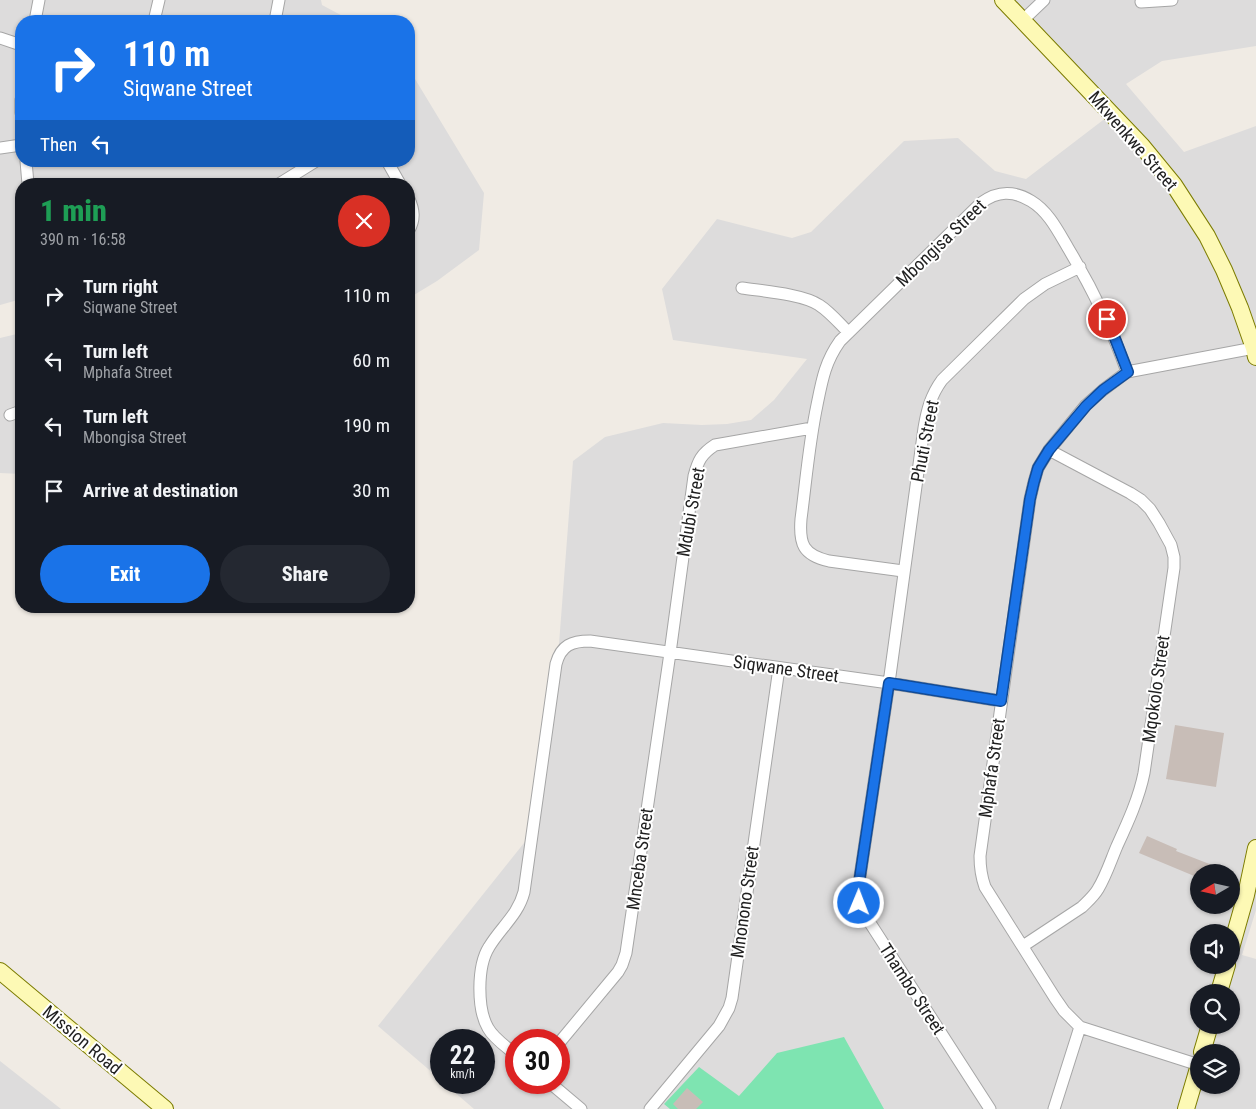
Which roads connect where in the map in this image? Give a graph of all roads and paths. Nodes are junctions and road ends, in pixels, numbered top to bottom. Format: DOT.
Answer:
graph roads {
  1 [pos="39,0"];
  2 [pos="159,0"];
  3 [pos="279,0"];
  4 [pos="1003,0"];
  5 [pos="1044,0"];
  6 [pos="1172,0"];
  7 [pos="1141,2"];
  8 [pos="36,15"];
  9 [pos="155,15"];
  10 [pos="275,15"];
  11 [pos="1022,21"];
  12 [pos="0,38"];
  13 [pos="15,43"];
  14 [pos="15,146"];
  15 [pos="0,148"];
  16 [pos="306,167"];
  17 [pos="390,167"];
  18 [pos="289,178"];
  19 [pos="396,178"];
  20 [pos="1080,267"];
  21 [pos="742,288"];
  22 [pos="848,332"];
  23 [pos="1255,353"];
  24 [pos="1128,372"];
  25 [pos="812,428"];
  26 [pos="1049,450"];
  27 [pos="904,571"];
  28 [pos="670,653"];
  29 [pos="779,668"];
  30 [pos="889,683"];
  31 [pos="1001,701"];
  32 [pos="1256,848"];
  33 [pos="1238,924"];
  34 [pos="1023,946"];
  35 [pos="0,971"];
  36 [pos="1080,1027"];
  37 [pos="570,1030"];
  38 [pos="505,1045"];
  39 [pos="1190,1062"];
  40 [pos="564,1094"];
  41 [pos="1190,1094"];
  42 [pos="165,1109"];
  43 [pos="581,1109"];
  44 [pos="650,1109"];
  45 [pos="990,1109"];
  46 [pos="1054,1109"];
  47 [pos="1186,1109"];
  1 -- 8 [label="street"];
  2 -- 9 [label="street"];
  3 -- 10 [label="street"];
  4 -- 11 [label="street, Mkwenkwe Street"];
  5 -- 11 [label="street"];
  6 -- 7 [label="street"];
  11 -- 23 [label="street, Mkwenkwe Street"];
  12 -- 13 [label="street"];
  14 -- 15 [label="street"];
  16 -- 18 [label="street"];
  17 -- 19 [label="street"];
  20 -- 22 [label="street, Mbongisa Street"];
  20 -- 24 [label="street, Mbongisa Street"];
  20 -- 27 [label="street, Phuti Street"];
  21 -- 22 [label="street"];
  22 -- 25 [label="street, Mbongisa Street"];
  23 -- 24 [label="street, Mphafa Street"];
  24 -- 26 [label="street, Mphafa Street"];
  25 -- 27 [label="street, Mbongisa Street"];
  25 -- 28 [label="street, Mdubi Street"];
  26 -- 31 [label="street, Mphafa Street"];
  26 -- 34 [label="street, Mqokolo Street"];
  27 -- 30 [label="street, Phuti Street"];
  28 -- 29 [label="street, Siqwane Street"];
  28 -- 37 [label="street, Mnceba Street"];
  28 -- 38 [label="street, Siqwane Street"];
  29 -- 30 [label="street, Siqwane Street"];
  29 -- 44 [label="street, Mnonono Street"];
  30 -- 31 [label="street, Siqwane Street"];
  30 -- 45 [label="street, Thambo Street"];
  31 -- 34 [label="street, Mphafa Street"];
  32 -- 33 [label="street"];
  34 -- 36 [label="street, Mphafa Street"];
  35 -- 42 [label="street, Mission Road"];
  36 -- 39 [label="street, Mphafa Street"];
  36 -- 46 [label="street"];
  40 -- 43 [label="street"];
  41 -- 47 [label="street"];
}
